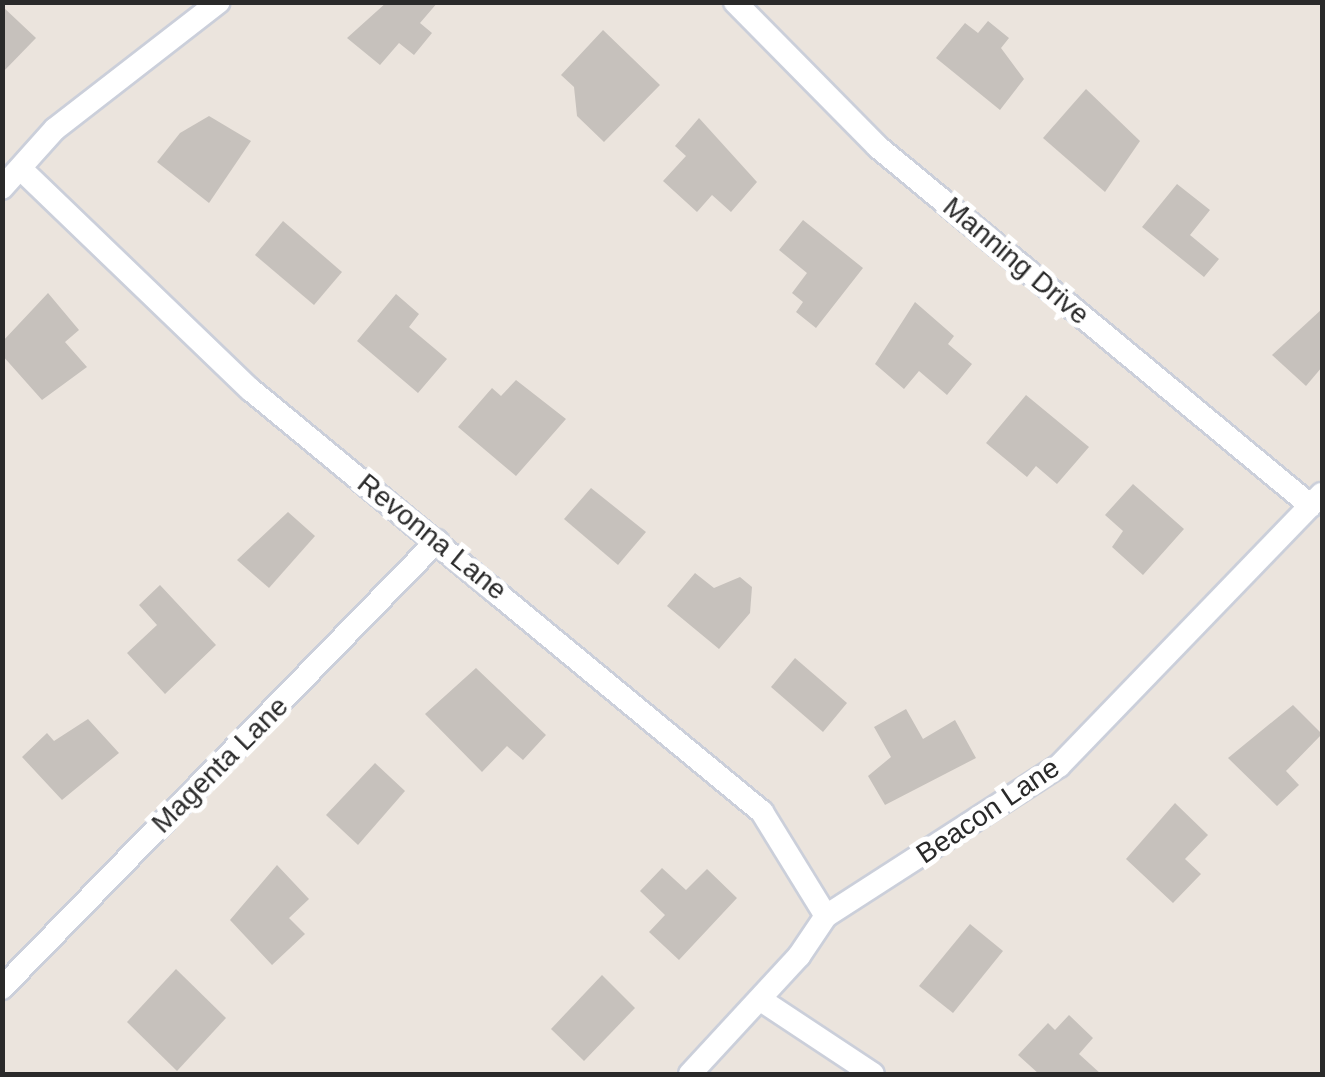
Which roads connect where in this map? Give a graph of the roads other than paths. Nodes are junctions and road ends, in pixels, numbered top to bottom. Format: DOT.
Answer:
graph roads {
  1 [pos="219,2"];
  2 [pos="736,2"];
  3 [pos="22,170"];
  4 [pos="2,188"];
  5 [pos="1317,500"];
  6 [pos="437,541"];
  7 [pos="826,916"];
  8 [pos="2,988"];
  9 [pos="761,1000"];
  10 [pos="690,1074"];
  11 [pos="873,1074"];
  1 -- 3 [label="street"];
  2 -- 5 [label="street, Manning Drive"];
  3 -- 4 [label="street"];
  3 -- 6 [label="street, Revonna Lane"];
  5 -- 7 [label="street, Beacon Lane"];
  6 -- 7 [label="street, Revonna Lane"];
  6 -- 8 [label="street, Magenta Lane"];
  7 -- 9 [label="street, Beacon Lane"];
  9 -- 10 [label="street, Beacon Lane"];
  9 -- 11 [label="street"];
}
